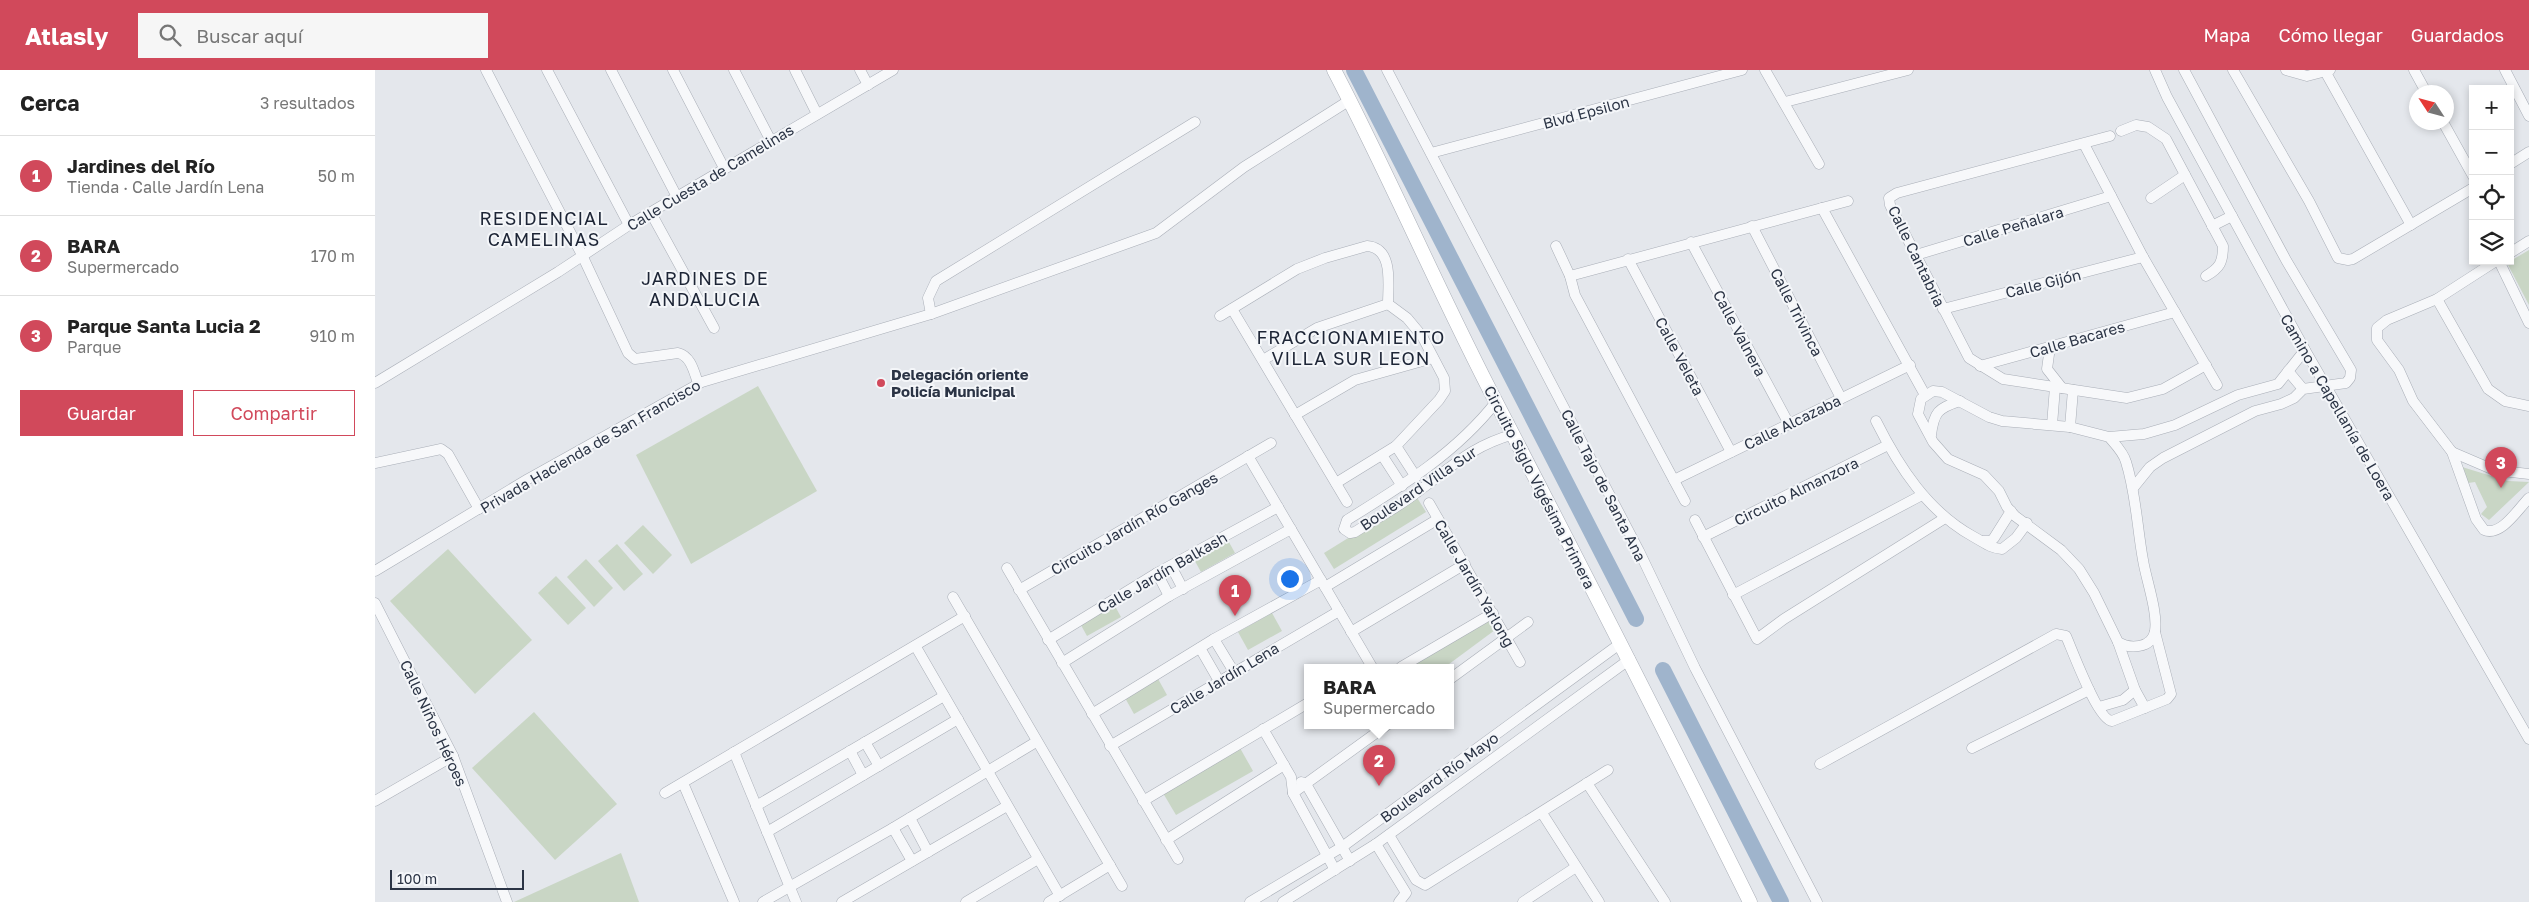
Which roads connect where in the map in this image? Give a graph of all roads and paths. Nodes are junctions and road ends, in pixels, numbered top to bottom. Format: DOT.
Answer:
graph roads {
  1 [pos="487,70"];
  2 [pos="547,70"];
  3 [pos="611,70"];
  4 [pos="673,70"];
  5 [pos="734,70"];
  6 [pos="795,70"];
  7 [pos="860,70"];
  8 [pos="893,70"];
  9 [pos="1334,70"];
  10 [pos="1387,70"];
  11 [pos="1742,70"];
  12 [pos="1765,70"];
  13 [pos="1907,70"];
  14 [pos="2155,70"];
  15 [pos="2184,70"];
  16 [pos="2233,70"];
  17 [pos="2286,70"];
  18 [pos="2413,70"];
  19 [pos="2505,70"];
  20 [pos="2328,71"];
  21 [pos="868,85"];
  22 [pos="2422,85"];
  23 [pos="1350,100"];
  24 [pos="1785,102"];
  25 [pos="817,114"];
  26 [pos="2529,116"];
  27 [pos="1195,122"];
  28 [pos="2121,130"];
  29 [pos="2447,130"];
  30 [pos="2110,136"];
  31 [pos="771,141"];
  32 [pos="2084,144"];
  33 [pos="2529,152"];
  34 [pos="1431,154"];
  35 [pos="2514,161"];
  36 [pos="1819,164"];
  37 [pos="724,168"];
  38 [pos="2472,175"];
  39 [pos="2185,176"];
  40 [pos="2469,190"];
  41 [pos="2111,196"];
  42 [pos="677,197"];
  43 [pos="2151,198"];
  44 [pos="1848,200"];
  45 [pos="1821,208"];
  46 [pos="651,213"];
  47 [pos="2231,216"];
  48 [pos="629,225"];
  49 [pos="2411,225"];
  50 [pos="1752,226"];
  51 [pos="2212,226"];
  52 [pos="1691,242"];
  53 [pos="2529,242"];
  54 [pos="1557,246"];
  55 [pos="2514,250"];
  56 [pos="582,255"];
  57 [pos="1916,256"];
  58 [pos="2143,257"];
  59 [pos="1628,259"];
  60 [pos="2491,265"];
  61 [pos="2499,265"];
  62 [pos="1570,276"];
  63 [pos="2206,276"];
  64 [pos="2437,299"];
  65 [pos="1389,304"];
  66 [pos="1231,309"];
  67 [pos="1943,309"];
  68 [pos="2175,312"];
  69 [pos="931,314"];
  70 [pos="1220,316"];
  71 [pos="2529,323"];
  72 [pos="714,328"];
  73 [pos="2050,347"];
  74 [pos="2305,350"];
  75 [pos="1433,358"];
  76 [pos="1263,360"];
  77 [pos="1910,365"];
  78 [pos="2206,365"];
  79 [pos="1980,366"];
  80 [pos="2288,371"];
  81 [pos="375,383"];
  82 [pos="698,384"];
  83 [pos="2217,385"];
  84 [pos="2326,387"];
  85 [pos="2063,388"];
  86 [pos="2303,389"];
  87 [pos="1925,395"];
  88 [pos="1841,398"];
  89 [pos="1960,401"];
  90 [pos="1496,402"];
  91 [pos="2529,406"];
  92 [pos="1295,415"];
  93 [pos="1876,421"];
  94 [pos="1789,424"];
  95 [pos="2052,425"];
  96 [pos="2070,427"];
  97 [pos="1513,434"];
  98 [pos="1931,435"];
  99 [pos="2109,437"];
  100 [pos="1462,440"];
  101 [pos="1271,443"];
  102 [pos="1888,445"];
  103 [pos="1395,446"];
  104 [pos="1471,450"];
  105 [pos="1731,452"];
  106 [pos="2452,452"];
  107 [pos="1382,455"];
  108 [pos="1248,456"];
  109 [pos="375,464"];
  110 [pos="2529,474"];
  111 [pos="1416,477"];
  112 [pos="1674,480"];
  113 [pos="1335,483"];
  114 [pos="1402,486"];
  115 [pos="2133,488"];
  116 [pos="1922,495"];
  117 [pos="2529,498"];
  118 [pos="1685,501"];
  119 [pos="1347,502"];
  120 [pos="1429,503"];
  121 [pos="1278,507"];
  122 [pos="479,509"];
  123 [pos="2011,511"];
  124 [pos="1945,518"];
  125 [pos="1438,519"];
  126 [pos="1695,520"];
  127 [pos="2027,523"];
  128 [pos="1291,529"];
  129 [pos="1703,538"];
  130 [pos="1982,541"];
  131 [pos="1465,564"];
  132 [pos="1171,566"];
  133 [pos="1007,568"];
  134 [pos="375,571"];
  135 [pos="1157,573"];
  136 [pos="1323,584"];
  137 [pos="1183,589"];
  138 [pos="1019,590"];
  139 [pos="1733,595"];
  140 [pos="1169,596"];
  141 [pos="953,597"];
  142 [pos="375,603"];
  143 [pos="1339,611"];
  144 [pos="1493,613"];
  145 [pos="965,616"];
  146 [pos="1528,622"];
  147 [pos="1351,632"];
  148 [pos="2155,632"];
  149 [pos="1506,638"];
  150 [pos="1214,639"];
  151 [pos="1048,640"];
  152 [pos="2118,642"];
  153 [pos="1621,643"];
  154 [pos="916,647"];
  155 [pos="1200,648"];
  156 [pos="1630,660"];
  157 [pos="1520,662"];
  158 [pos="1062,663"];
  159 [pos="1369,664"];
  160 [pos="1406,664"];
  161 [pos="1234,672"];
  162 [pos="1454,676"];
  163 [pos="1219,681"];
  164 [pos="2089,690"];
  165 [pos="2135,690"];
  166 [pos="944,696"];
  167 [pos="1304,705"];
  168 [pos="2099,707"];
  169 [pos="2145,708"];
  170 [pos="1092,714"];
  171 [pos="958,719"];
  172 [pos="1263,728"];
  173 [pos="1382,729"];
  174 [pos="2527,733"];
  175 [pos="865,742"];
  176 [pos="1036,742"];
  177 [pos="1110,746"];
  178 [pos="1973,748"];
  179 [pos="850,751"];
  180 [pos="734,752"];
  181 [pos="453,756"];
  182 [pos="1820,764"];
  183 [pos="1284,765"];
  184 [pos="879,766"];
  185 [pos="1608,770"];
  186 [pos="986,771"];
  187 [pos="863,775"];
  188 [pos="1291,777"];
  189 [pos="683,783"];
  190 [pos="1587,783"];
  191 [pos="1306,784"];
  192 [pos="665,793"];
  193 [pos="1293,793"];
  194 [pos="375,801"];
  195 [pos="1143,801"];
  196 [pos="756,806"];
  197 [pos="1007,806"];
  198 [pos="1542,813"];
  199 [pos="910,818"];
  200 [pos="893,828"];
  201 [pos="767,832"];
  202 [pos="1389,835"];
  203 [pos="1166,840"];
  204 [pos="1376,844"];
  205 [pos="1342,847"];
  206 [pos="928,852"];
  207 [pos="1327,856"];
  208 [pos="1038,859"];
  209 [pos="1178,859"];
  210 [pos="912,861"];
  211 [pos="1350,861"];
  212 [pos="1110,865"];
  213 [pos="1576,867"];
  214 [pos="1335,870"];
  215 [pos="1122,886"];
  216 [pos="789,887"];
  217 [pos="1060,896"];
  218 [pos="1596,901"];
  219 [pos="507,902"];
  220 [pos="734,902"];
  221 [pos="763,902"];
  222 [pos="796,902"];
  223 [pos="842,902"];
  224 [pos="966,902"];
  225 [pos="1049,902"];
  226 [pos="1250,902"];
  227 [pos="1283,902"];
  228 [pos="1399,902"];
  229 [pos="1523,902"];
  230 [pos="1665,902"];
  231 [pos="1750,902"];
  232 [pos="1817,902"];
  1 -- 56 [label="street"];
  2 -- 48 [label="street"];
  3 -- 42 [label="street"];
  4 -- 37 [label="street"];
  5 -- 31 [label="street"];
  6 -- 25 [label="street"];
  7 -- 21 [label="street"];
  8 -- 21 [label="street, Calle Cuesta de Camelinas"];
  9 -- 23 [label="main road, Circuito Siglo Vigésima Primera"];
  10 -- 34 [label="street, Calle Tajo de Santa Ana"];
  11 -- 34 [label="street, Blvd Epsilon"];
  12 -- 24 [label="street"];
  13 -- 24 [label="street"];
  14 -- 47 [label="street, Camino a Capellanía de Loera"];
  15 -- 84 [label="street"];
  16 -- 49 [label="street"];
  17 -- 20 [label="street"];
  18 -- 22 [label="street"];
  19 -- 26 [label="street"];
  20 -- 49 [label="street"];
  21 -- 25 [label="street, Calle Cuesta de Camelinas"];
  23 -- 69 [label="street, Privada Hacienda de San Francisco"];
  23 -- 90 [label="main road, Circuito Siglo Vigésima Primera"];
  24 -- 36 [label="street"];
  25 -- 31 [label="street, Calle Cuesta de Camelinas"];
  27 -- 69 [label="street"];
  28 -- 39 [label="street"];
  29 -- 38 [label="street"];
  30 -- 32 [label="street, Calle Cantabria"];
  31 -- 37 [label="street, Calle Cuesta de Camelinas"];
  32 -- 41 [label="street"];
  32 -- 57 [label="street, Calle Cantabria"];
  33 -- 35 [label="street"];
  34 -- 232 [label="street, Calle Tajo de Santa Ana"];
  37 -- 42 [label="street, Calle Cuesta de Camelinas"];
  39 -- 43 [label="street"];
  39 -- 51 [label="street"];
  40 -- 49 [label="street"];
  41 -- 57 [label="street, Calle Peñalara"];
  41 -- 58 [label="street"];
  42 -- 46 [label="street, Calle Cuesta de Camelinas"];
  44 -- 45 [label="street"];
  45 -- 50 [label="street"];
  45 -- 77 [label="street"];
  46 -- 48 [label="street, Calle Cuesta de Camelinas"];
  46 -- 72 [label="street"];
  47 -- 51 [label="street"];
  47 -- 74 [label="street, Camino a Capellanía de Loera"];
  48 -- 56 [label="street, Calle Cuesta de Camelinas"];
  50 -- 52 [label="street"];
  50 -- 88 [label="street, Calle Trivinca"];
  51 -- 63 [label="street"];
  52 -- 59 [label="street"];
  52 -- 94 [label="street, Calle Valnera"];
  53 -- 55 [label="street"];
  54 -- 62 [label="street"];
  56 -- 81 [label="street, Calle Cuesta de Camelinas"];
  56 -- 82 [label="street"];
  57 -- 67 [label="street, Calle Cantabria"];
  58 -- 67 [label="street, Calle Gijón"];
  58 -- 68 [label="street"];
  59 -- 62 [label="street"];
  59 -- 105 [label="street, Calle Veleta"];
  60 -- 64 [label="street"];
  61 -- 71 [label="street"];
  62 -- 112 [label="street"];
  64 -- 91 [label="street"];
  64 -- 106 [label="street"];
  65 -- 66 [label="street"];
  65 -- 75 [label="street"];
  65 -- 76 [label="street"];
  66 -- 70 [label="street"];
  66 -- 76 [label="street"];
  67 -- 79 [label="street, Calle Cantabria"];
  68 -- 73 [label="street, Calle Bacares"];
  68 -- 78 [label="street"];
  69 -- 82 [label="street, Privada Hacienda de San Francisco"];
  73 -- 79 [label="street, Calle Bacares"];
  73 -- 85 [label="street"];
  74 -- 80 [label="street"];
  74 -- 84 [label="street, Camino a Capellanía de Loera"];
  75 -- 92 [label="street"];
  75 -- 103 [label="street"];
  76 -- 92 [label="street"];
  77 -- 87 [label="street"];
  77 -- 88 [label="street, Calle Alcazaba"];
  78 -- 83 [label="street"];
  78 -- 85 [label="street, Calle Cantabria"];
  79 -- 85 [label="street, Calle Cantabria"];
  80 -- 86 [label="street"];
  80 -- 99 [label="street"];
  82 -- 122 [label="street, Privada Hacienda de San Francisco"];
  84 -- 86 [label="street"];
  84 -- 174 [label="street, Camino a Capellanía de Loera"];
  85 -- 95 [label="street"];
  85 -- 96 [label="street"];
  86 -- 115 [label="street"];
  87 -- 89 [label="street"];
  87 -- 98 [label="street"];
  88 -- 94 [label="street, Calle Alcazaba"];
  89 -- 95 [label="street"];
  89 -- 98 [label="street"];
  90 -- 97 [label="main road, Circuito Siglo Vigésima Primera"];
  90 -- 100 [label="street, Boulevard Villa Sur"];
  92 -- 113 [label="street"];
  93 -- 102 [label="street"];
  94 -- 105 [label="street, Calle Alcazaba"];
  95 -- 96 [label="street"];
  96 -- 99 [label="street"];
  97 -- 104 [label="street, Boulevard Villa Sur"];
  97 -- 153 [label="main road, Circuito Siglo Vigésima Primera"];
  98 -- 123 [label="street"];
  99 -- 115 [label="street"];
  100 -- 104 [label="street"];
  100 -- 111 [label="street, Boulevard Villa Sur"];
  101 -- 108 [label="street, Circuito Jardín Río Ganges"];
  102 -- 116 [label="street"];
  102 -- 129 [label="street, Circuito Almanzora"];
  103 -- 107 [label="street"];
  103 -- 111 [label="street"];
  104 -- 114 [label="street, Boulevard Villa Sur"];
  105 -- 112 [label="street, Calle Alcazaba"];
  106 -- 110 [label="street"];
  106 -- 117 [label="street"];
  107 -- 113 [label="street"];
  107 -- 114 [label="street"];
  108 -- 121 [label="street"];
  108 -- 138 [label="street, Circuito Jardín Río Ganges"];
  109 -- 122 [label="street"];
  111 -- 114 [label="street, Boulevard Villa Sur"];
  112 -- 118 [label="street"];
  113 -- 119 [label="street"];
  115 -- 148 [label="street"];
  116 -- 124 [label="street"];
  116 -- 139 [label="street"];
  120 -- 125 [label="street, Calle Jardín Yarlong"];
  121 -- 128 [label="street"];
  121 -- 132 [label="street, Calle Jardín Balkash"];
  122 -- 134 [label="street, Privada Hacienda de San Francisco"];
  123 -- 127 [label="street"];
  123 -- 130 [label="street"];
  124 -- 130 [label="street"];
  124 -- 139 [label="street"];
  125 -- 131 [label="street, Calle Jardín Yarlong"];
  125 -- 136 [label="street"];
  126 -- 129 [label="street"];
  127 -- 130 [label="street"];
  127 -- 152 [label="street"];
  128 -- 136 [label="street"];
  128 -- 137 [label="street, Calle Jardín Balkash"];
  129 -- 139 [label="street"];
  131 -- 144 [label="street, Calle Jardín Yarlong"];
  131 -- 147 [label="street"];
  132 -- 135 [label="street, Calle Jardín Balkash"];
  132 -- 137 [label="street"];
  133 -- 138 [label="street"];
  135 -- 140 [label="street"];
  135 -- 151 [label="street, Calle Jardín Balkash"];
  136 -- 143 [label="street"];
  136 -- 150 [label="street"];
  137 -- 140 [label="street, Calle Jardín Balkash"];
  138 -- 151 [label="street"];
  140 -- 158 [label="street, Calle Jardín Balkash"];
  141 -- 145 [label="street"];
  142 -- 181 [label="street, Calle Niños Héroes"];
  143 -- 147 [label="street"];
  143 -- 161 [label="street, Calle Jardín Lena"];
  144 -- 149 [label="street, Calle Jardín Yarlong"];
  144 -- 160 [label="street"];
  145 -- 154 [label="street"];
  145 -- 176 [label="street"];
  146 -- 149 [label="street"];
  147 -- 159 [label="street"];
  148 -- 152 [label="street"];
  148 -- 169 [label="street"];
  149 -- 157 [label="street, Calle Jardín Yarlong"];
  149 -- 162 [label="street"];
  150 -- 155 [label="street"];
  150 -- 161 [label="street"];
  151 -- 158 [label="street"];
  152 -- 165 [label="street"];
  153 -- 156 [label="main road, Circuito Siglo Vigésima Primera"];
  153 -- 205 [label="street, Boulevard Río Mayo"];
  154 -- 166 [label="street"];
  154 -- 180 [label="street"];
  155 -- 163 [label="street"];
  155 -- 170 [label="street"];
  156 -- 202 [label="street, Boulevard Río Mayo"];
  156 -- 231 [label="main road, Circuito Siglo Vigésima Primera"];
  158 -- 170 [label="street"];
  161 -- 163 [label="street, Calle Jardín Lena"];
  163 -- 177 [label="street, Calle Jardín Lena"];
  164 -- 168 [label="street"];
  164 -- 178 [label="street"];
  164 -- 182 [label="street"];
  165 -- 168 [label="street"];
  165 -- 169 [label="street"];
  166 -- 171 [label="street"];
  166 -- 175 [label="street"];
  167 -- 172 [label="street"];
  168 -- 169 [label="street"];
  170 -- 177 [label="street"];
  171 -- 184 [label="street"];
  171 -- 186 [label="street"];
  172 -- 183 [label="street"];
  172 -- 195 [label="street"];
  173 -- 191 [label="street"];
  175 -- 179 [label="street"];
  175 -- 184 [label="street"];
  176 -- 186 [label="street"];
  176 -- 212 [label="street"];
  177 -- 195 [label="street"];
  179 -- 187 [label="street"];
  179 -- 196 [label="street"];
  180 -- 189 [label="street"];
  180 -- 196 [label="street"];
  181 -- 194 [label="street"];
  181 -- 219 [label="street, Calle Niños Héroes"];
  183 -- 188 [label="street"];
  183 -- 203 [label="street"];
  184 -- 187 [label="street"];
  185 -- 190 [label="street"];
  186 -- 197 [label="street"];
  186 -- 199 [label="street"];
  187 -- 201 [label="street"];
  188 -- 191 [label="street"];
  188 -- 193 [label="street"];
  189 -- 192 [label="street"];
  189 -- 220 [label="street"];
  190 -- 198 [label="street"];
  190 -- 230 [label="street"];
  191 -- 193 [label="street"];
  191 -- 205 [label="street"];
  193 -- 207 [label="street"];
  195 -- 203 [label="street"];
  196 -- 201 [label="street"];
  197 -- 206 [label="street"];
  197 -- 208 [label="street"];
  198 -- 202 [label="street"];
  198 -- 213 [label="street"];
  199 -- 200 [label="street"];
  199 -- 206 [label="street"];
  200 -- 210 [label="street"];
  200 -- 216 [label="street"];
  201 -- 216 [label="street"];
  202 -- 204 [label="street, Boulevard Río Mayo"];
  203 -- 209 [label="street"];
  204 -- 211 [label="street, Boulevard Río Mayo"];
  204 -- 228 [label="street"];
  205 -- 207 [label="street, Boulevard Río Mayo"];
  205 -- 211 [label="street"];
  206 -- 210 [label="street"];
  207 -- 214 [label="street"];
  207 -- 226 [label="street, Boulevard Río Mayo"];
  208 -- 217 [label="street"];
  208 -- 224 [label="street"];
  210 -- 223 [label="street"];
  211 -- 214 [label="street, Boulevard Río Mayo"];
  212 -- 215 [label="street"];
  212 -- 217 [label="street"];
  213 -- 218 [label="street"];
  213 -- 229 [label="street"];
  214 -- 227 [label="street, Boulevard Río Mayo"];
  216 -- 221 [label="street"];
  216 -- 222 [label="street"];
  217 -- 225 [label="street"];
}
